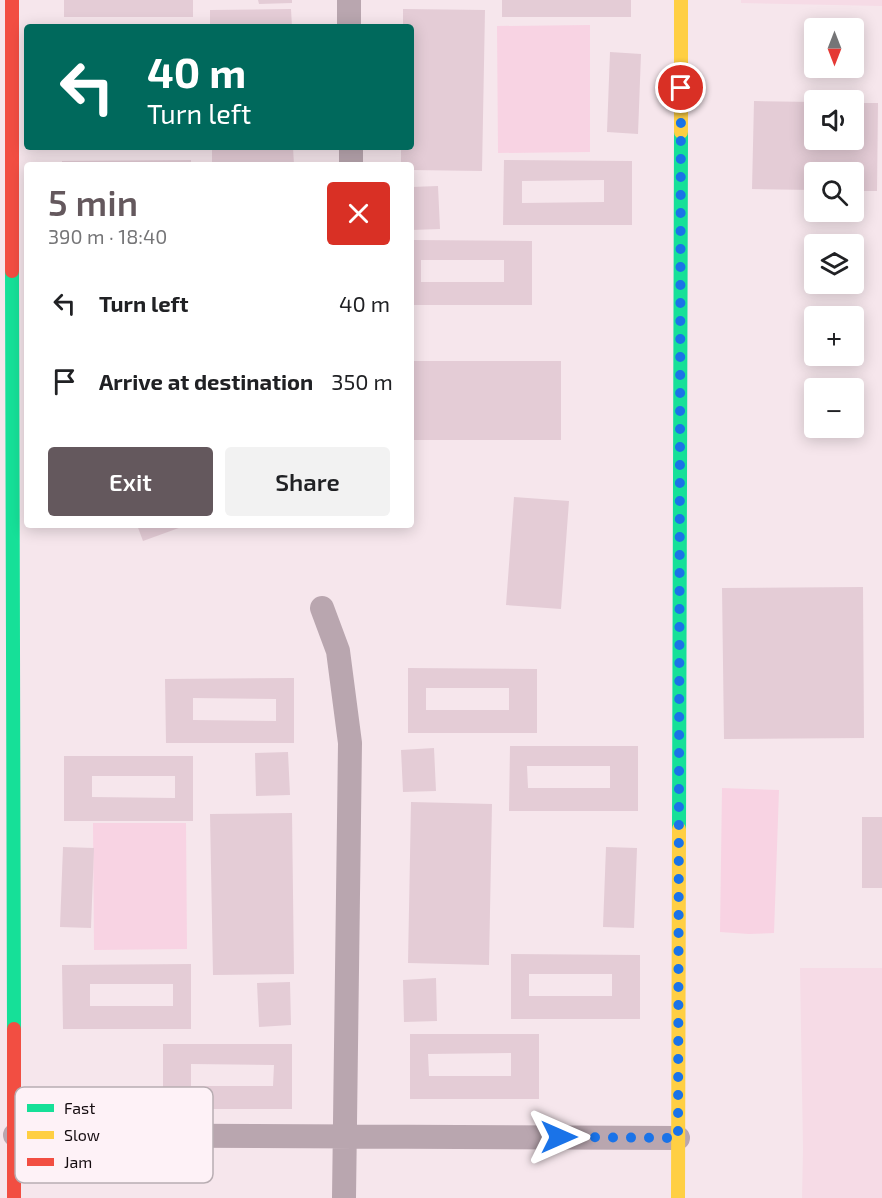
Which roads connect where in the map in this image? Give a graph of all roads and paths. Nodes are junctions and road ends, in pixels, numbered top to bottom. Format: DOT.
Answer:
graph roads {
  1 [pos="12,0"];
  2 [pos="349,0"];
  3 [pos="681,0"];
  4 [pos="349,24"];
  5 [pos="322,608"];
  6 [pos="15,1135"];
  7 [pos="213,1136"];
  8 [pos="344,1136"];
  9 [pos="678,1138"];
  10 [pos="14,1198"];
  11 [pos="344,1198"];
  12 [pos="678,1198"];
  1 -- 6 [label="street"];
  2 -- 4 [label="street"];
  3 -- 9 [label="street"];
  5 -- 8 [label="street"];
  6 -- 10 [label="street"];
  7 -- 8 [label="street"];
  8 -- 9 [label="street"];
  8 -- 11 [label="street"];
  9 -- 12 [label="street"];
}
